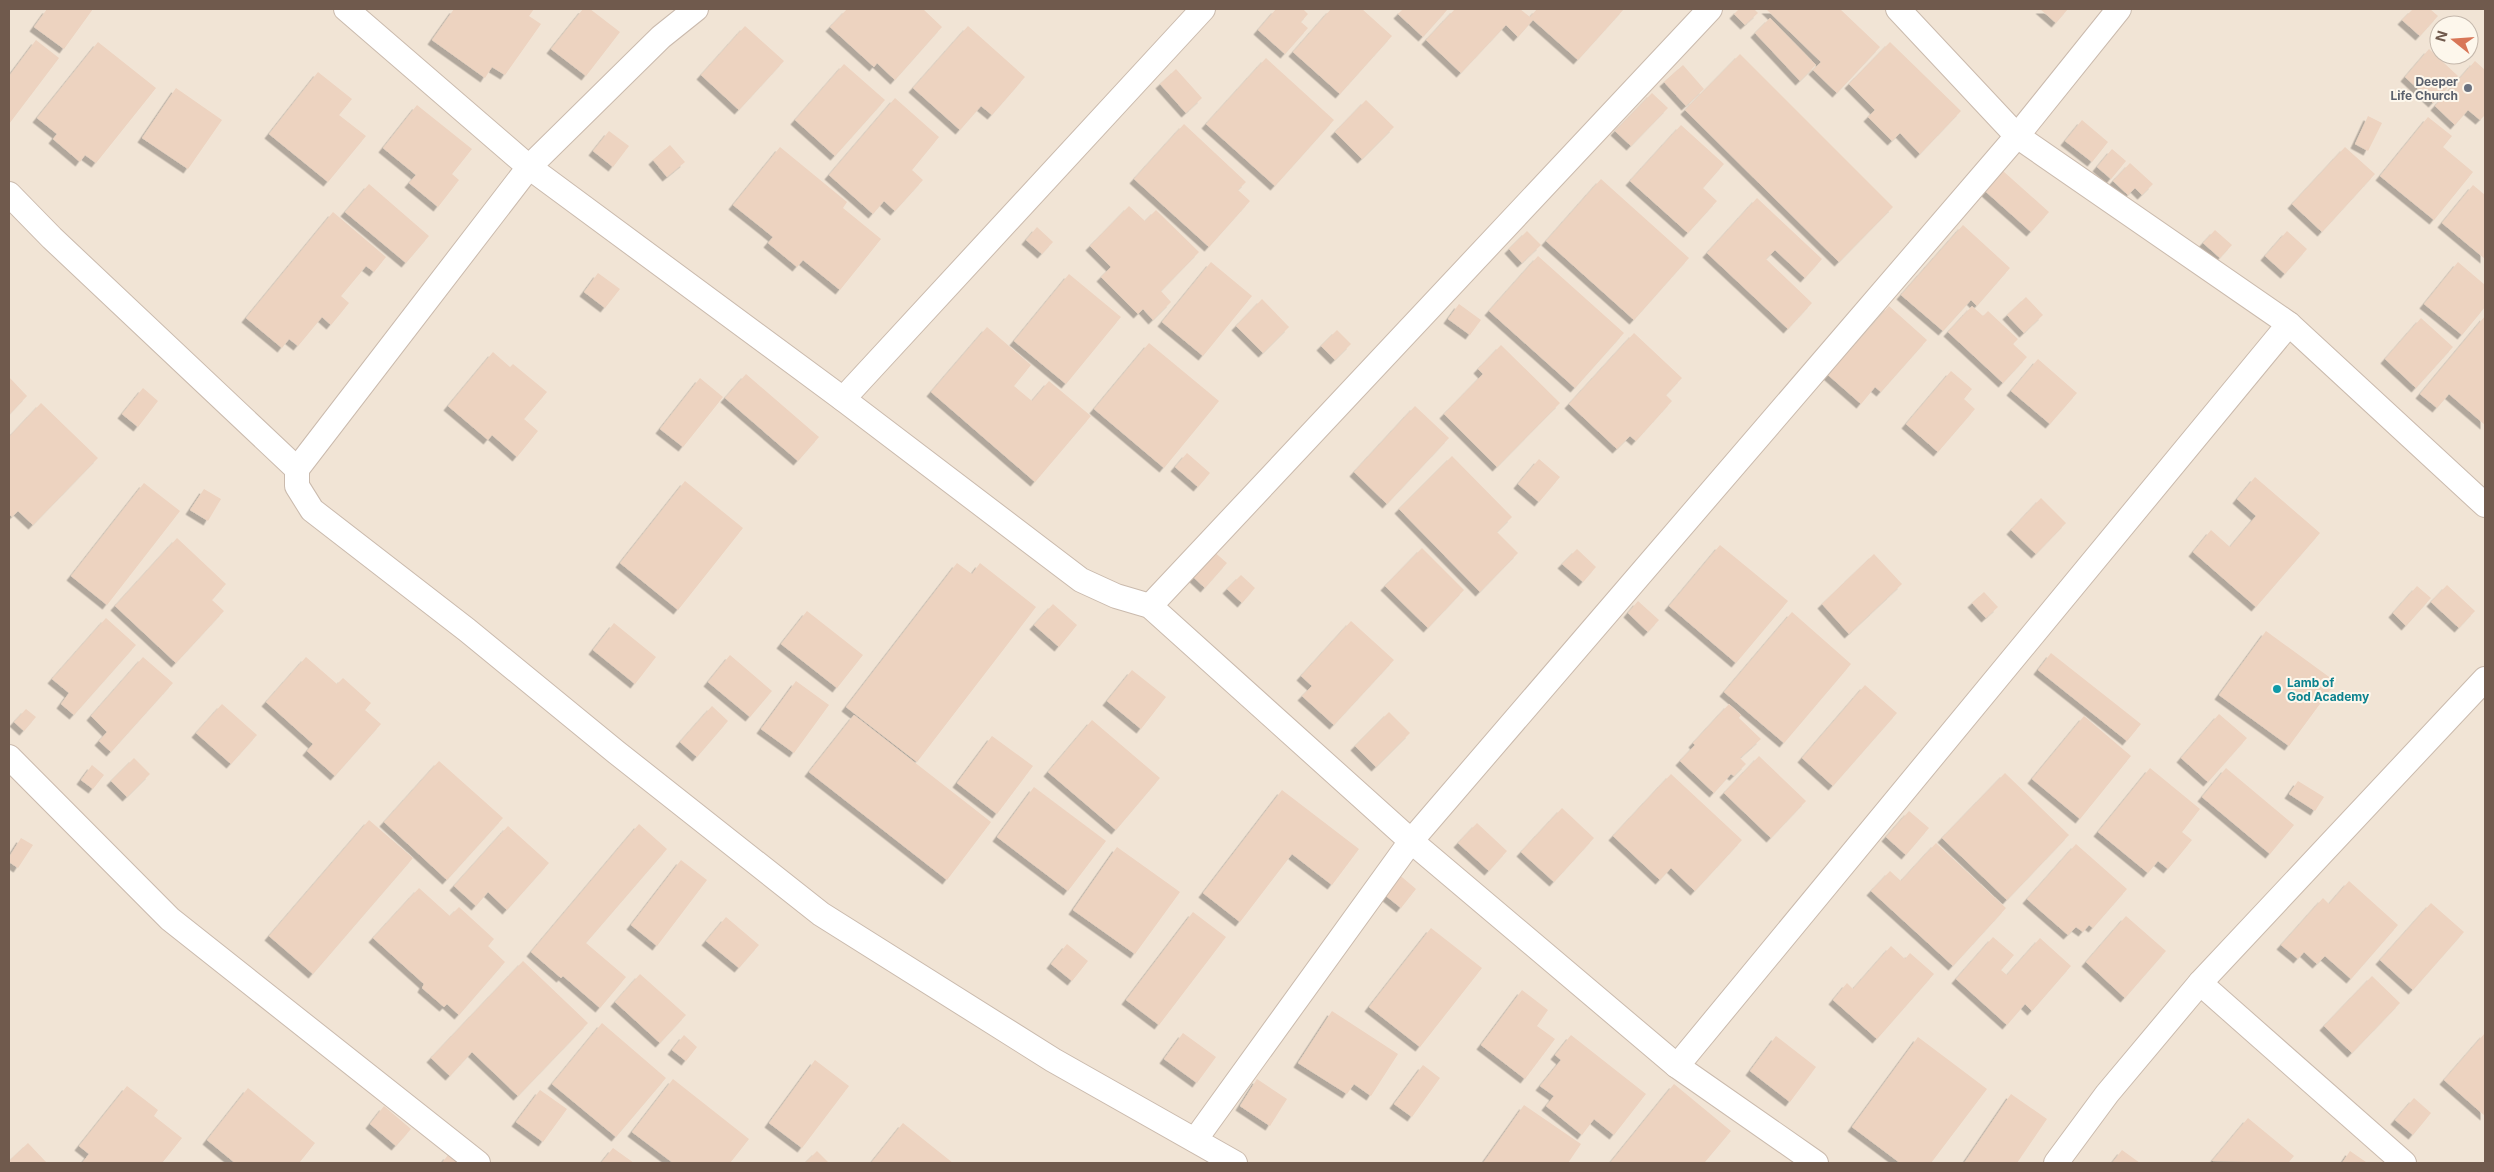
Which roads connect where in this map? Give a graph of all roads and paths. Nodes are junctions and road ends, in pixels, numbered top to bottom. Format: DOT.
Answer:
graph roads {
  1 [pos="346,9"];
  2 [pos="696,9"];
  3 [pos="1203,9"];
  4 [pos="1710,9"];
  5 [pos="1898,9"];
  6 [pos="2119,9"];
  7 [pos="2017,136"];
  8 [pos="529,167"];
  9 [pos="9,194"];
  10 [pos="2289,324"];
  11 [pos="843,399"];
  12 [pos="298,468"];
  13 [pos="2485,505"];
  14 [pos="1150,606"];
  15 [pos="2485,679"];
  16 [pos="9,757"];
  17 [pos="1411,841"];
  18 [pos="2200,983"];
  19 [pos="1677,1066"];
  20 [pos="1194,1140"];
  21 [pos="478,1163"];
  22 [pos="1235,1163"];
  23 [pos="1816,1163"];
  24 [pos="2056,1163"];
  25 [pos="2404,1163"];
  1 -- 8 [label="street"];
  2 -- 8 [label="street"];
  3 -- 11 [label="street"];
  4 -- 14 [label="street"];
  5 -- 7 [label="street"];
  6 -- 7 [label="street"];
  7 -- 10 [label="street"];
  7 -- 17 [label="street"];
  8 -- 11 [label="street"];
  8 -- 12 [label="street"];
  9 -- 12 [label="street"];
  10 -- 13 [label="street"];
  10 -- 19 [label="street"];
  11 -- 14 [label="street"];
  12 -- 20 [label="street"];
  14 -- 17 [label="street"];
  15 -- 18 [label="street"];
  16 -- 21 [label="street"];
  17 -- 19 [label="street"];
  17 -- 20 [label="street"];
  18 -- 24 [label="street"];
  18 -- 25 [label="street"];
  19 -- 23 [label="street"];
  20 -- 22 [label="street"];
}
